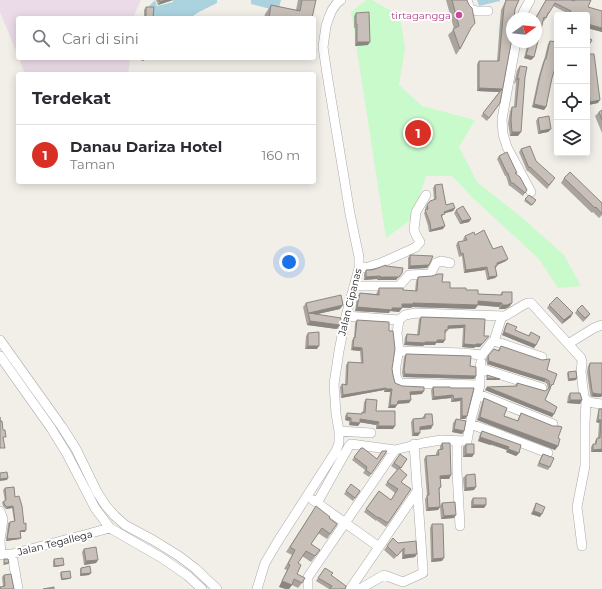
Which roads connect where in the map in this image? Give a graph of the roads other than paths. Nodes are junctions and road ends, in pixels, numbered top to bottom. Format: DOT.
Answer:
graph roads {
  1 [pos="341,0"];
  2 [pos="467,0"];
  3 [pos="530,0"];
  4 [pos="488,11"];
  5 [pos="524,12"];
  6 [pos="515,48"];
  7 [pos="531,192"];
  8 [pos="426,195"];
  9 [pos="450,263"];
  10 [pos="359,268"];
  11 [pos="355,286"];
  12 [pos="346,316"];
  13 [pos="502,316"];
  14 [pos="399,320"];
  15 [pos="602,325"];
  16 [pos="0,340"];
  17 [pos="494,341"];
  18 [pos="568,344"];
  19 [pos="399,351"];
  20 [pos="482,355"];
  21 [pos="0,356"];
  22 [pos="542,357"];
  23 [pos="480,368"];
  24 [pos="542,388"];
  25 [pos="479,389"];
  26 [pos="586,400"];
  27 [pos="602,404"];
  28 [pos="470,424"];
  29 [pos="553,424"];
  30 [pos="339,431"];
  31 [pos="371,433"];
  32 [pos="457,441"];
  33 [pos="414,444"];
  34 [pos="76,448"];
  35 [pos="395,450"];
  36 [pos="548,453"];
  37 [pos="68,454"];
  38 [pos="418,490"];
  39 [pos="307,496"];
  40 [pos="317,503"];
  41 [pos="0,511"];
  42 [pos="345,523"];
  43 [pos="460,526"];
  44 [pos="110,528"];
  45 [pos="582,546"];
  46 [pos="379,547"];
  47 [pos="12,554"];
  48 [pos="0,555"];
  49 [pos="18,589"];
  50 [pos="202,589"];
  51 [pos="217,589"];
  52 [pos="257,589"];
  53 [pos="308,589"];
  54 [pos="350,589"];
  55 [pos="360,589"];
  1 -- 10 [label="street, Jalan Cipanas"];
  2 -- 4 [label="street"];
  3 -- 5 [label="street"];
  6 -- 7 [label="street"];
  8 -- 10 [label="street"];
  9 -- 11 [label="street"];
  10 -- 11 [label="street, Jalan Cipanas"];
  11 -- 12 [label="street, Jalan Cipanas"];
  12 -- 14 [label="street"];
  12 -- 30 [label="street, Jalan Cipanas"];
  13 -- 14 [label="street"];
  13 -- 17 [label="street"];
  13 -- 18 [label="street"];
  14 -- 19 [label="street"];
  15 -- 18 [label="street"];
  16 -- 34 [label="street"];
  17 -- 20 [label="street"];
  17 -- 22 [label="street"];
  18 -- 26 [label="street"];
  19 -- 20 [label="street"];
  19 -- 25 [label="street"];
  20 -- 23 [label="street"];
  21 -- 37 [label="street"];
  23 -- 24 [label="street"];
  23 -- 25 [label="street"];
  25 -- 28 [label="street"];
  25 -- 29 [label="street"];
  26 -- 27 [label="street"];
  26 -- 45 [label="street"];
  28 -- 32 [label="street"];
  28 -- 36 [label="street"];
  30 -- 31 [label="street"];
  30 -- 39 [label="street, Jalan Cipanas"];
  32 -- 33 [label="street"];
  32 -- 43 [label="street"];
  33 -- 35 [label="street"];
  33 -- 38 [label="street"];
  34 -- 37 [label="street"];
  34 -- 51 [label="street"];
  35 -- 40 [label="street"];
  35 -- 42 [label="street"];
  37 -- 44 [label="street"];
  38 -- 46 [label="street"];
  38 -- 55 [label="street"];
  39 -- 40 [label="street"];
  39 -- 52 [label="street, Jalan Cipanas"];
  40 -- 42 [label="street"];
  41 -- 48 [label="street"];
  42 -- 46 [label="street"];
  42 -- 53 [label="street"];
  44 -- 47 [label="street, Jalan Tegallega"];
  44 -- 50 [label="street"];
  46 -- 54 [label="street"];
  47 -- 48 [label="street, Jalan Tegallega"];
  47 -- 49 [label="street"];
}
